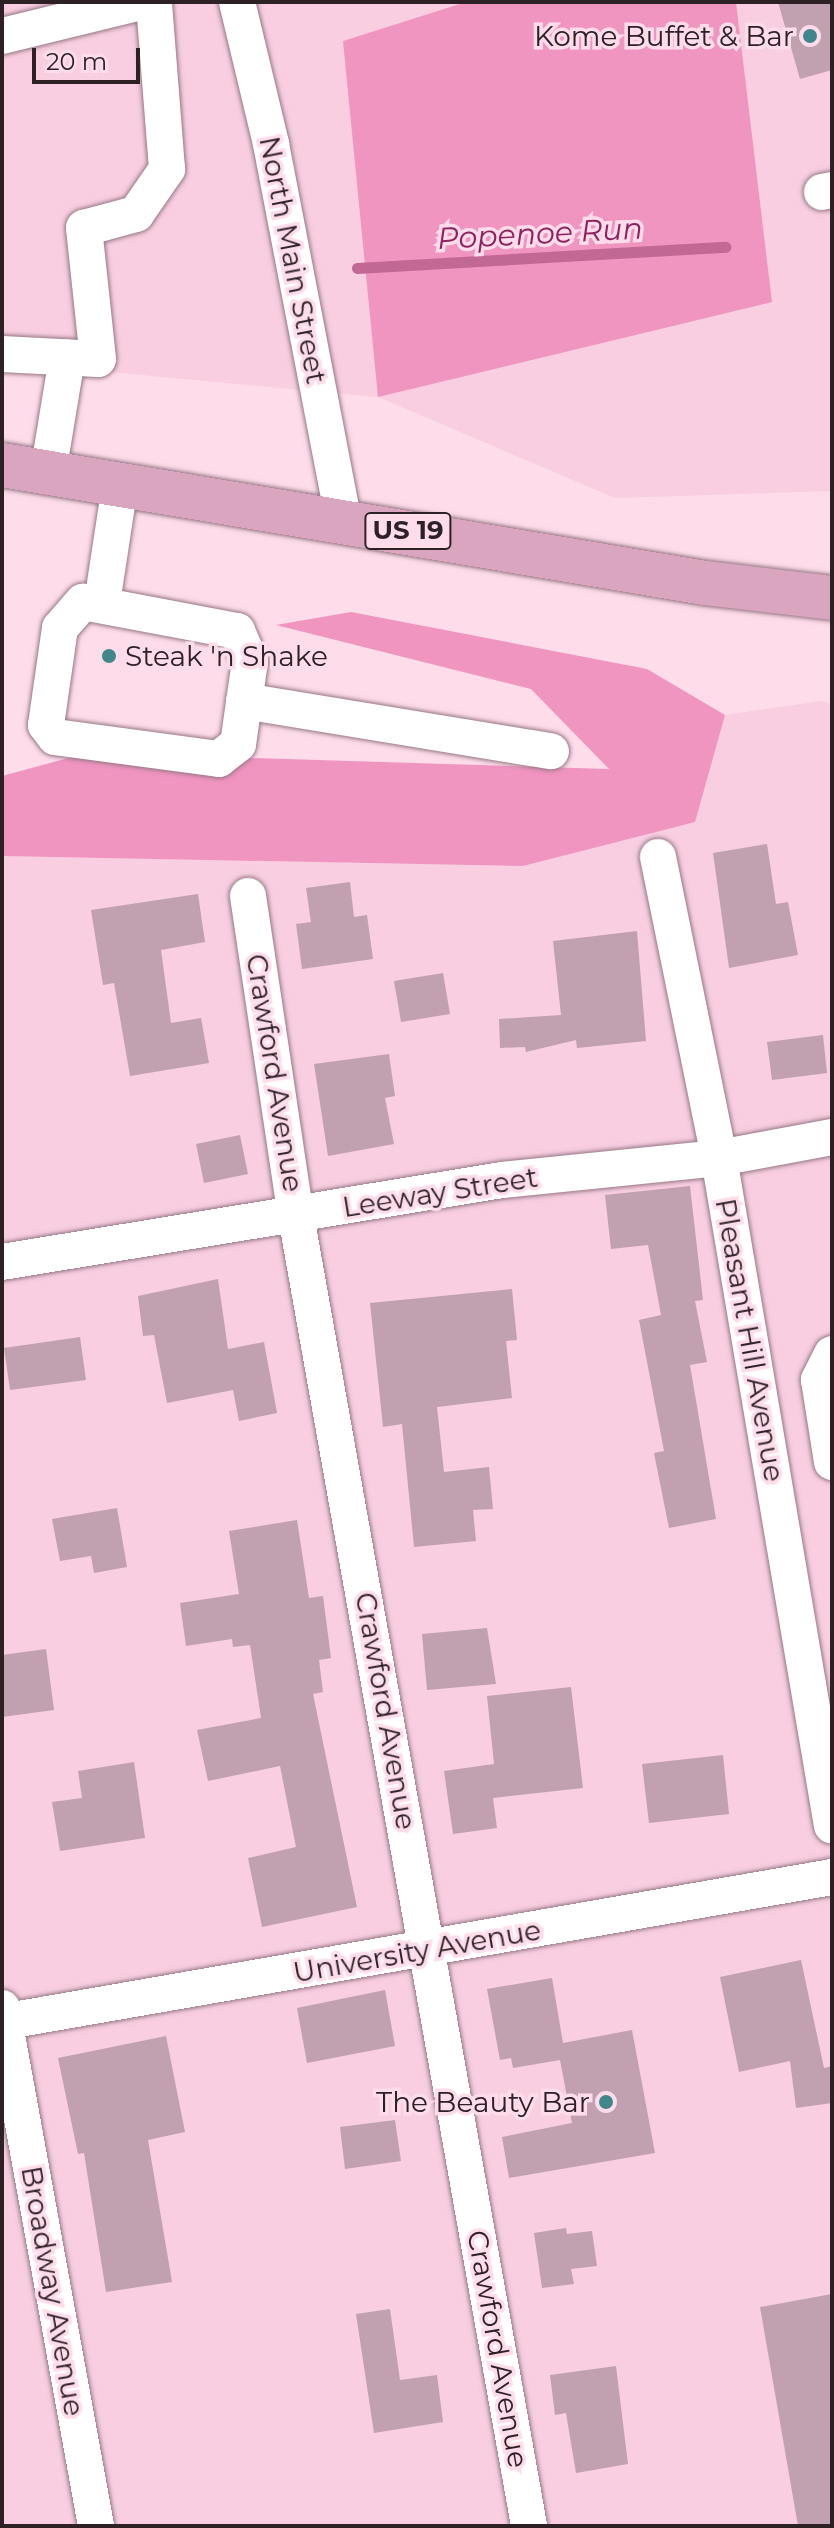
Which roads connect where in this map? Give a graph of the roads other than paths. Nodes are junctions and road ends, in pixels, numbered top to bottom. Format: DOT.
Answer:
graph roads {
  1 [pos="141,2"];
  2 [pos="154,2"];
  3 [pos="237,2"];
  4 [pos="2,36"];
  5 [pos="2,354"];
  6 [pos="67,358"];
  7 [pos="2,465"];
  8 [pos="48,473"];
  9 [pos="120,485"];
  10 [pos="343,519"];
  11 [pos="826,601"];
  12 [pos="102,603"];
  13 [pos="244,701"];
  14 [pos="551,751"];
  15 [pos="658,857"];
  16 [pos="248,896"];
  17 [pos="832,1137"];
  18 [pos="719,1158"];
  19 [pos="296,1216"];
  20 [pos="2,1262"];
  21 [pos="832,1354"];
  22 [pos="832,1462"];
  23 [pos="832,1826"];
  24 [pos="832,1877"];
  25 [pos="429,1950"];
  26 [pos="3,2017"];
  27 [pos="96,2526"];
  28 [pos="529,2526"];
  1 -- 4 [label="street"];
  2 -- 6 [label="street"];
  3 -- 10 [label="street, North Main Street"];
  5 -- 6 [label="street"];
  6 -- 8 [label="street"];
  7 -- 8 [label="main road, US 19"];
  8 -- 9 [label="main road, US 19"];
  9 -- 10 [label="main road, US 19"];
  9 -- 12 [label="street"];
  10 -- 11 [label="main road, US 19"];
  12 -- 13 [label="street"];
  12 -- 13 [label="street"];
  13 -- 14 [label="street"];
  15 -- 18 [label="street, Pleasant Hill Avenue"];
  16 -- 19 [label="street, Crawford Avenue"];
  17 -- 18 [label="street, Leeway Street"];
  18 -- 19 [label="street, Leeway Street"];
  18 -- 23 [label="street, Pleasant Hill Avenue"];
  19 -- 20 [label="street, Leeway Street"];
  19 -- 25 [label="street, Crawford Avenue"];
  21 -- 22 [label="street"];
  24 -- 25 [label="street, University Avenue"];
  25 -- 26 [label="street, University Avenue"];
  25 -- 28 [label="street, Crawford Avenue"];
  26 -- 27 [label="street, Broadway Avenue"];
}
